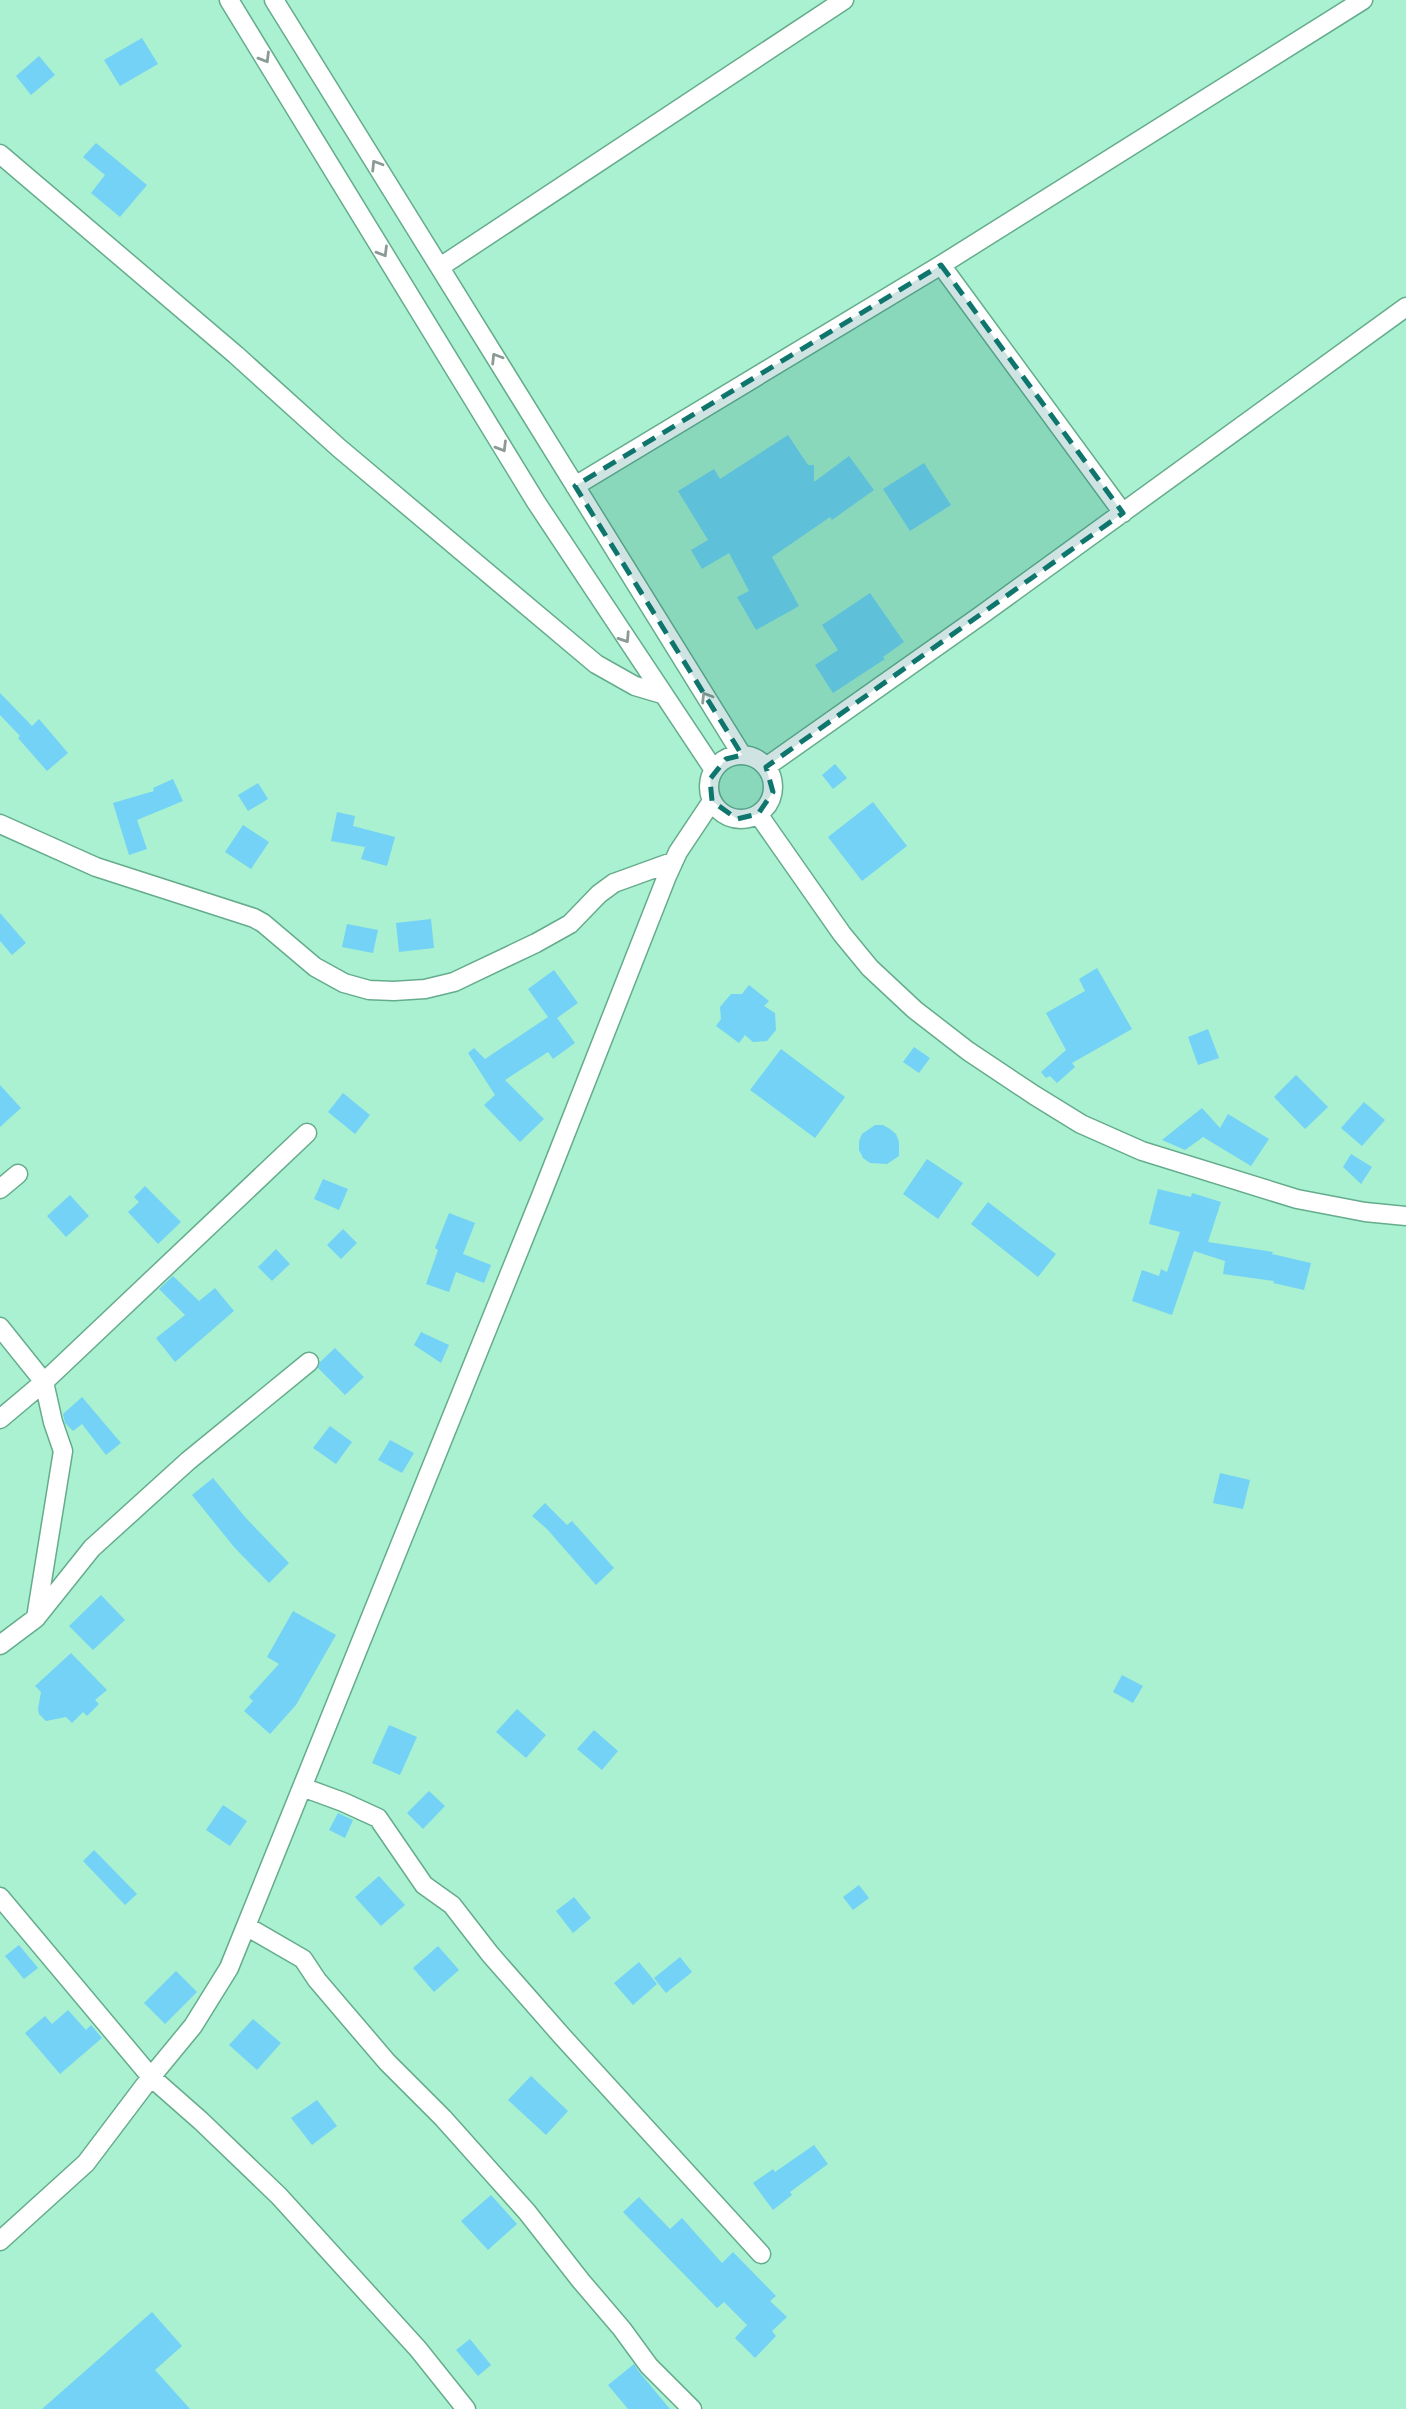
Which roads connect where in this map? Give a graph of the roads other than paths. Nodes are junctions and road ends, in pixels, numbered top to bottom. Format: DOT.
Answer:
graph roads {
  1 [pos="229,0"];
  2 [pos="274,0"];
  3 [pos="844,0"];
  4 [pos="1363,0"];
  5 [pos="0,154"];
  6 [pos="941,265"];
  7 [pos="440,267"];
  8 [pos="1406,307"];
  9 [pos="575,486"];
  10 [pos="1123,513"];
  11 [pos="662,694"];
  12 [pos="742,755"];
  13 [pos="766,767"];
  14 [pos="714,769"];
  15 [pos="712,801"];
  16 [pos="758,814"];
  17 [pos="0,824"];
  18 [pos="672,862"];
  19 [pos="306,1133"];
  20 [pos="18,1174"];
  21 [pos="0,1189"];
  22 [pos="1406,1216"];
  23 [pos="0,1326"];
  24 [pos="309,1362"];
  25 [pos="44,1382"];
  26 [pos="0,1419"];
  27 [pos="36,1618"];
  28 [pos="0,1645"];
  29 [pos="302,1787"];
  30 [pos="0,1897"];
  31 [pos="246,1926"];
  32 [pos="151,2077"];
  33 [pos="0,2241"];
  34 [pos="761,2254"];
  35 [pos="466,2409"];
  36 [pos="692,2409"];
  1 -- 11 [label="street, one-way"];
  7 -- 2 [label="street, one-way"];
  3 -- 7 [label="street"];
  4 -- 6 [label="street"];
  5 -- 11 [label="street"];
  6 -- 9 [label="street"];
  6 -- 10 [label="street"];
  9 -- 7 [label="street, one-way"];
  8 -- 10 [label="street"];
  12 -- 9 [label="street, one-way"];
  10 -- 13 [label="street"];
  11 -- 14 [label="street"];
  12 -- 13 [label="street"];
  12 -- 14 [label="street"];
  13 -- 16 [label="street"];
  14 -- 15 [label="street"];
  15 -- 16 [label="street"];
  15 -- 18 [label="street"];
  16 -- 22 [label="street"];
  17 -- 18 [label="street"];
  18 -- 29 [label="street"];
  19 -- 25 [label="street"];
  20 -- 21 [label="street"];
  23 -- 25 [label="street"];
  24 -- 27 [label="street"];
  25 -- 26 [label="street"];
  25 -- 27 [label="street"];
  27 -- 28 [label="street"];
  29 -- 31 [label="street"];
  29 -- 34 [label="street"];
  30 -- 32 [label="street"];
  31 -- 32 [label="street"];
  31 -- 36 [label="street"];
  32 -- 33 [label="street"];
  32 -- 35 [label="street"];
}
